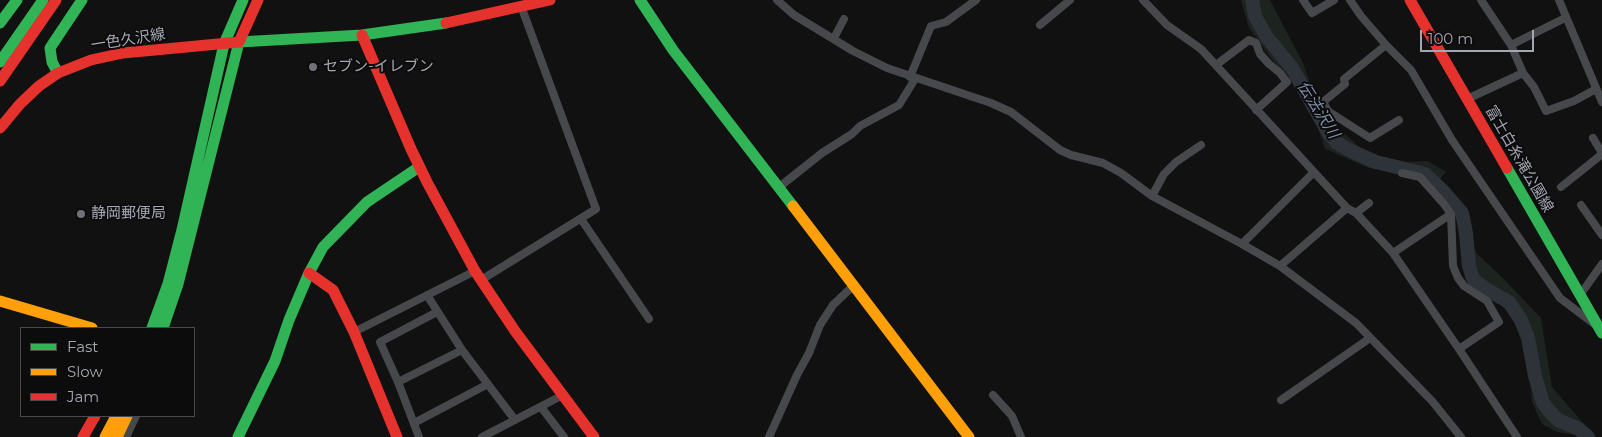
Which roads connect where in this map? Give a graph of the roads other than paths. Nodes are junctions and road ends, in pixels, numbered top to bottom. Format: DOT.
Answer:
graph roads {
  1 [pos="17,0"];
  2 [pos="43,0"];
  3 [pos="56,0"];
  4 [pos="82,0"];
  5 [pos="243,0"];
  6 [pos="258,0"];
  7 [pos="550,0"];
  8 [pos="640,0"];
  9 [pos="777,0"];
  10 [pos="976,0"];
  11 [pos="1070,0"];
  12 [pos="1143,0"];
  13 [pos="1303,0"];
  14 [pos="1334,0"];
  15 [pos="1350,0"];
  16 [pos="1410,0"];
  17 [pos="1481,0"];
  18 [pos="1559,0"];
  19 [pos="521,6"];
  20 [pos="1565,18"];
  21 [pos="844,20"];
  22 [pos="0,23"];
  23 [pos="1040,25"];
  24 [pos="362,36"];
  25 [pos="834,38"];
  26 [pos="239,42"];
  27 [pos="224,44"];
  28 [pos="1386,45"];
  29 [pos="1512,45"];
  30 [pos="0,62"];
  31 [pos="1216,66"];
  32 [pos="58,73"];
  33 [pos="1523,73"];
  34 [pos="912,78"];
  35 [pos="0,80"];
  36 [pos="1599,91"];
  37 [pos="1467,98"];
  38 [pos="1602,102"];
  39 [pos="1256,110"];
  40 [pos="1399,120"];
  41 [pos="0,128"];
  42 [pos="1592,138"];
  43 [pos="1201,146"];
  44 [pos="1602,153"];
  45 [pos="419,166"];
  46 [pos="1314,172"];
  47 [pos="1402,173"];
  48 [pos="1561,187"];
  49 [pos="778,188"];
  50 [pos="1152,196"];
  51 [pos="1369,203"];
  52 [pos="1581,205"];
  53 [pos="1347,208"];
  54 [pos="1356,213"];
  55 [pos="1450,214"];
  56 [pos="581,219"];
  57 [pos="1602,235"];
  58 [pos="1242,244"];
  59 [pos="1393,253"];
  60 [pos="1602,264"];
  61 [pos="1280,266"];
  62 [pos="308,273"];
  63 [pos="478,276"];
  64 [pos="853,286"];
  65 [pos="427,295"];
  66 [pos="1580,295"];
  67 [pos="0,300"];
  68 [pos="438,312"];
  69 [pos="650,319"];
  70 [pos="89,327"];
  71 [pos="152,327"];
  72 [pos="163,327"];
  73 [pos="1601,331"];
  74 [pos="354,332"];
  75 [pos="1370,338"];
  76 [pos="1459,349"];
  77 [pos="462,350"];
  78 [pos="398,382"];
  79 [pos="488,384"];
  80 [pos="563,395"];
  81 [pos="993,395"];
  82 [pos="1281,400"];
  83 [pos="541,407"];
  84 [pos="94,417"];
  85 [pos="115,417"];
  86 [pos="126,417"];
  87 [pos="136,417"];
  88 [pos="515,420"];
  89 [pos="414,423"];
  90 [pos="83,437"];
  91 [pos="105,437"];
  92 [pos="117,437"];
  93 [pos="126,437"];
  94 [pos="238,437"];
  95 [pos="397,437"];
  96 [pos="419,437"];
  97 [pos="482,437"];
  98 [pos="564,437"];
  99 [pos="594,437"];
  100 [pos="769,437"];
  101 [pos="969,437"];
  102 [pos="1022,437"];
  103 [pos="1461,437"];
  104 [pos="1517,437"];
  1 -- 22 [label="main road"];
  2 -- 30 [label="main road"];
  3 -- 35 [label="main road"];
  4 -- 32 [label="main road"];
  5 -- 27 [label="main road"];
  6 -- 26 [label="main road"];
  7 -- 19 [label="main road, 一色久沢線"];
  8 -- 49 [label="main road"];
  9 -- 25 [label="street"];
  10 -- 34 [label="street"];
  11 -- 23 [label="street"];
  12 -- 31 [label="street"];
  13 -- 14 [label="street"];
  15 -- 28 [label="street"];
  16 -- 37 [label="main road, 富士白糸滝公園線"];
  17 -- 29 [label="street"];
  18 -- 20 [label="street"];
  19 -- 24 [label="main road, 一色久沢線"];
  19 -- 56 [label="street"];
  20 -- 29 [label="street"];
  20 -- 36 [label="street"];
  21 -- 25 [label="street"];
  24 -- 26 [label="main road, 一色久沢線"];
  24 -- 45 [label="main road"];
  25 -- 34 [label="street"];
  26 -- 27 [label="main road, 一色久沢線"];
  26 -- 72 [label="main road"];
  27 -- 32 [label="main road, 一色久沢線"];
  27 -- 71 [label="main road"];
  28 -- 40 [label="street"];
  28 -- 73 [label="street"];
  29 -- 33 [label="street"];
  31 -- 39 [label="street"];
  31 -- 39 [label="street"];
  32 -- 41 [label="main road, 一色久沢線"];
  33 -- 36 [label="street"];
  33 -- 37 [label="street"];
  34 -- 49 [label="street"];
  34 -- 50 [label="street"];
  36 -- 38 [label="street"];
  37 -- 66 [label="main road, 富士白糸滝公園線"];
  39 -- 46 [label="street"];
  42 -- 44 [label="street"];
  43 -- 50 [label="street"];
  44 -- 48 [label="street"];
  45 -- 62 [label="main road"];
  45 -- 63 [label="main road"];
  46 -- 53 [label="street"];
  46 -- 58 [label="street"];
  47 -- 55 [label="street"];
  49 -- 64 [label="main road"];
  50 -- 58 [label="street"];
  51 -- 54 [label="street"];
  52 -- 57 [label="street"];
  53 -- 54 [label="street"];
  53 -- 61 [label="street"];
  54 -- 59 [label="street"];
  55 -- 59 [label="street"];
  55 -- 76 [label="street"];
  56 -- 63 [label="street"];
  56 -- 69 [label="street"];
  58 -- 61 [label="street"];
  59 -- 76 [label="street"];
  60 -- 66 [label="street"];
  61 -- 75 [label="street"];
  62 -- 74 [label="main road"];
  62 -- 94 [label="main road"];
  63 -- 65 [label="street"];
  63 -- 80 [label="main road"];
  64 -- 100 [label="street"];
  64 -- 101 [label="main road"];
  65 -- 68 [label="street"];
  65 -- 74 [label="street"];
  66 -- 73 [label="main road, 富士白糸滝公園線"];
  67 -- 70 [label="main road"];
  68 -- 77 [label="street"];
  68 -- 78 [label="street"];
  74 -- 95 [label="main road"];
  75 -- 82 [label="street"];
  75 -- 103 [label="street"];
  76 -- 104 [label="street"];
  77 -- 78 [label="street"];
  77 -- 79 [label="street"];
  78 -- 89 [label="street"];
  79 -- 88 [label="street"];
  79 -- 89 [label="street"];
  80 -- 83 [label="street"];
  80 -- 99 [label="main road"];
  81 -- 102 [label="street"];
  83 -- 88 [label="street"];
  83 -- 98 [label="street"];
  84 -- 90 [label="main road"];
  85 -- 91 [label="main road"];
  86 -- 92 [label="main road"];
  87 -- 93 [label="street"];
  88 -- 97 [label="street"];
  89 -- 96 [label="street"];
}
